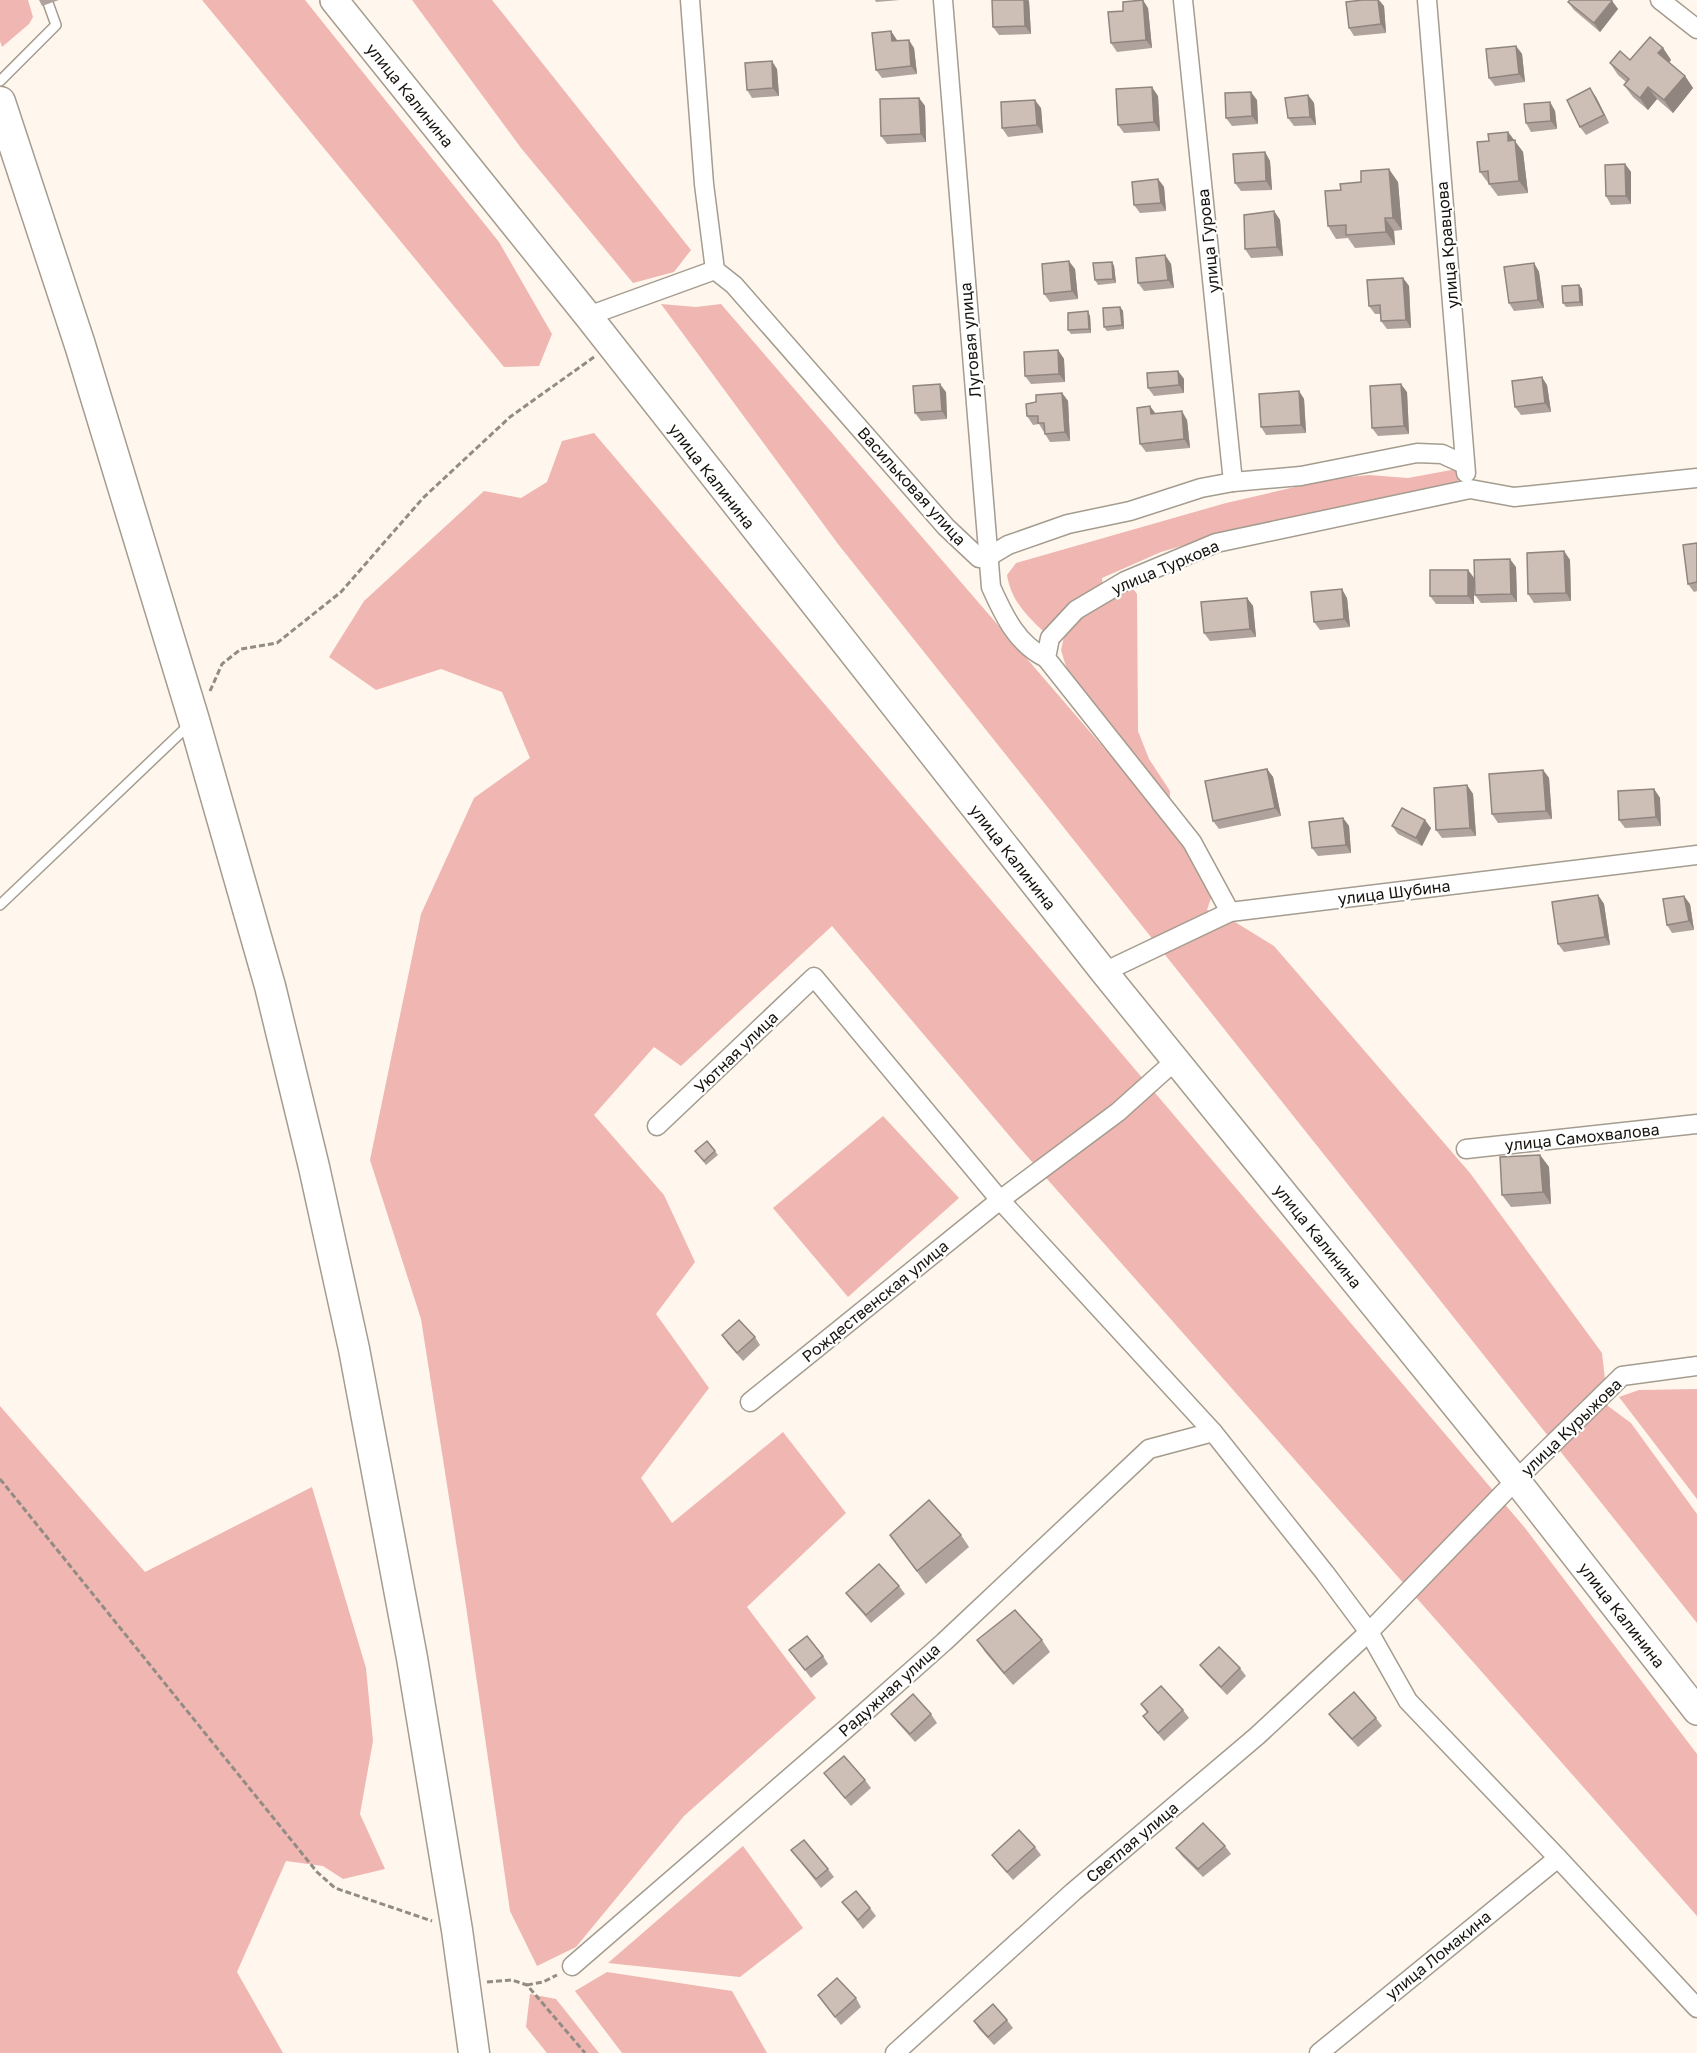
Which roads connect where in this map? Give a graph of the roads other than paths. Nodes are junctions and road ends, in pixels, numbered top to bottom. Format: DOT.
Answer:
graph roads {
  1 [pos="47,0"];
  2 [pos="334,0"];
  3 [pos="690,0"];
  4 [pos="943,0"];
  5 [pos="1183,0"];
  6 [pos="1427,0"];
  7 [pos="1660,0"];
  8 [pos="1697,29"];
  9 [pos="0,81"];
  10 [pos="0,102"];
  11 [pos="715,270"];
  12 [pos="588,316"];
  13 [pos="1464,464"];
  14 [pos="1697,478"];
  15 [pos="1233,482"];
  16 [pos="1470,489"];
  17 [pos="988,557"];
  18 [pos="1046,658"];
  19 [pos="194,720"];
  20 [pos="1697,855"];
  21 [pos="0,905"];
  22 [pos="1230,912"];
  23 [pos="1104,972"];
  24 [pos="1176,1060"];
  25 [pos="1697,1125"];
  26 [pos="657,1126"];
  27 [pos="1466,1149"];
  28 [pos="1000,1200"];
  29 [pos="1697,1366"];
  30 [pos="750,1402"];
  31 [pos="1213,1432"];
  32 [pos="1516,1480"];
  33 [pos="1369,1632"];
  34 [pos="1697,1711"];
  35 [pos="1558,1858"];
  36 [pos="572,1966"];
  37 [pos="1697,2008"];
  38 [pos="474,2053"];
  39 [pos="895,2053"];
  40 [pos="1319,2053"];
  1 -- 9 [label="lane"];
  2 -- 12 [label="main road, улица Калинина"];
  3 -- 11 [label="street"];
  4 -- 17 [label="street, Луговая улица"];
  5 -- 15 [label="street, улица Гурова"];
  6 -- 13 [label="street, улица Кравцова"];
  7 -- 8 [label="street"];
  10 -- 19 [label="main road"];
  11 -- 12 [label="street"];
  11 -- 17 [label="street, Васильковая улица"];
  12 -- 23 [label="main road, улица Калинина"];
  13 -- 15 [label="street"];
  13 -- 16 [label="street, улица Кравцова"];
  14 -- 16 [label="street, улица Туркова"];
  15 -- 17 [label="street"];
  16 -- 18 [label="street, улица Туркова"];
  17 -- 18 [label="street, Луговая улица"];
  18 -- 22 [label="street"];
  19 -- 21 [label="lane"];
  19 -- 38 [label="main road"];
  20 -- 22 [label="street, улица Шубина"];
  22 -- 23 [label="street, улица Шубина"];
  23 -- 24 [label="main road, улица Калинина"];
  24 -- 28 [label="street, Рождественская улица"];
  24 -- 32 [label="main road, улица Калинина"];
  25 -- 27 [label="street, улица Самохвалова"];
  26 -- 28 [label="street, Уютная улица"];
  28 -- 30 [label="street, Рождественская улица"];
  28 -- 31 [label="street"];
  29 -- 32 [label="street, улица Курыжова"];
  31 -- 33 [label="street"];
  31 -- 36 [label="street, Радужная улица"];
  32 -- 33 [label="street, улица Курыжова"];
  32 -- 34 [label="main road, улица Калинина"];
  33 -- 35 [label="street"];
  33 -- 39 [label="street, Светлая улица"];
  35 -- 37 [label="street"];
  35 -- 40 [label="street, улица Ломакина"];
}
